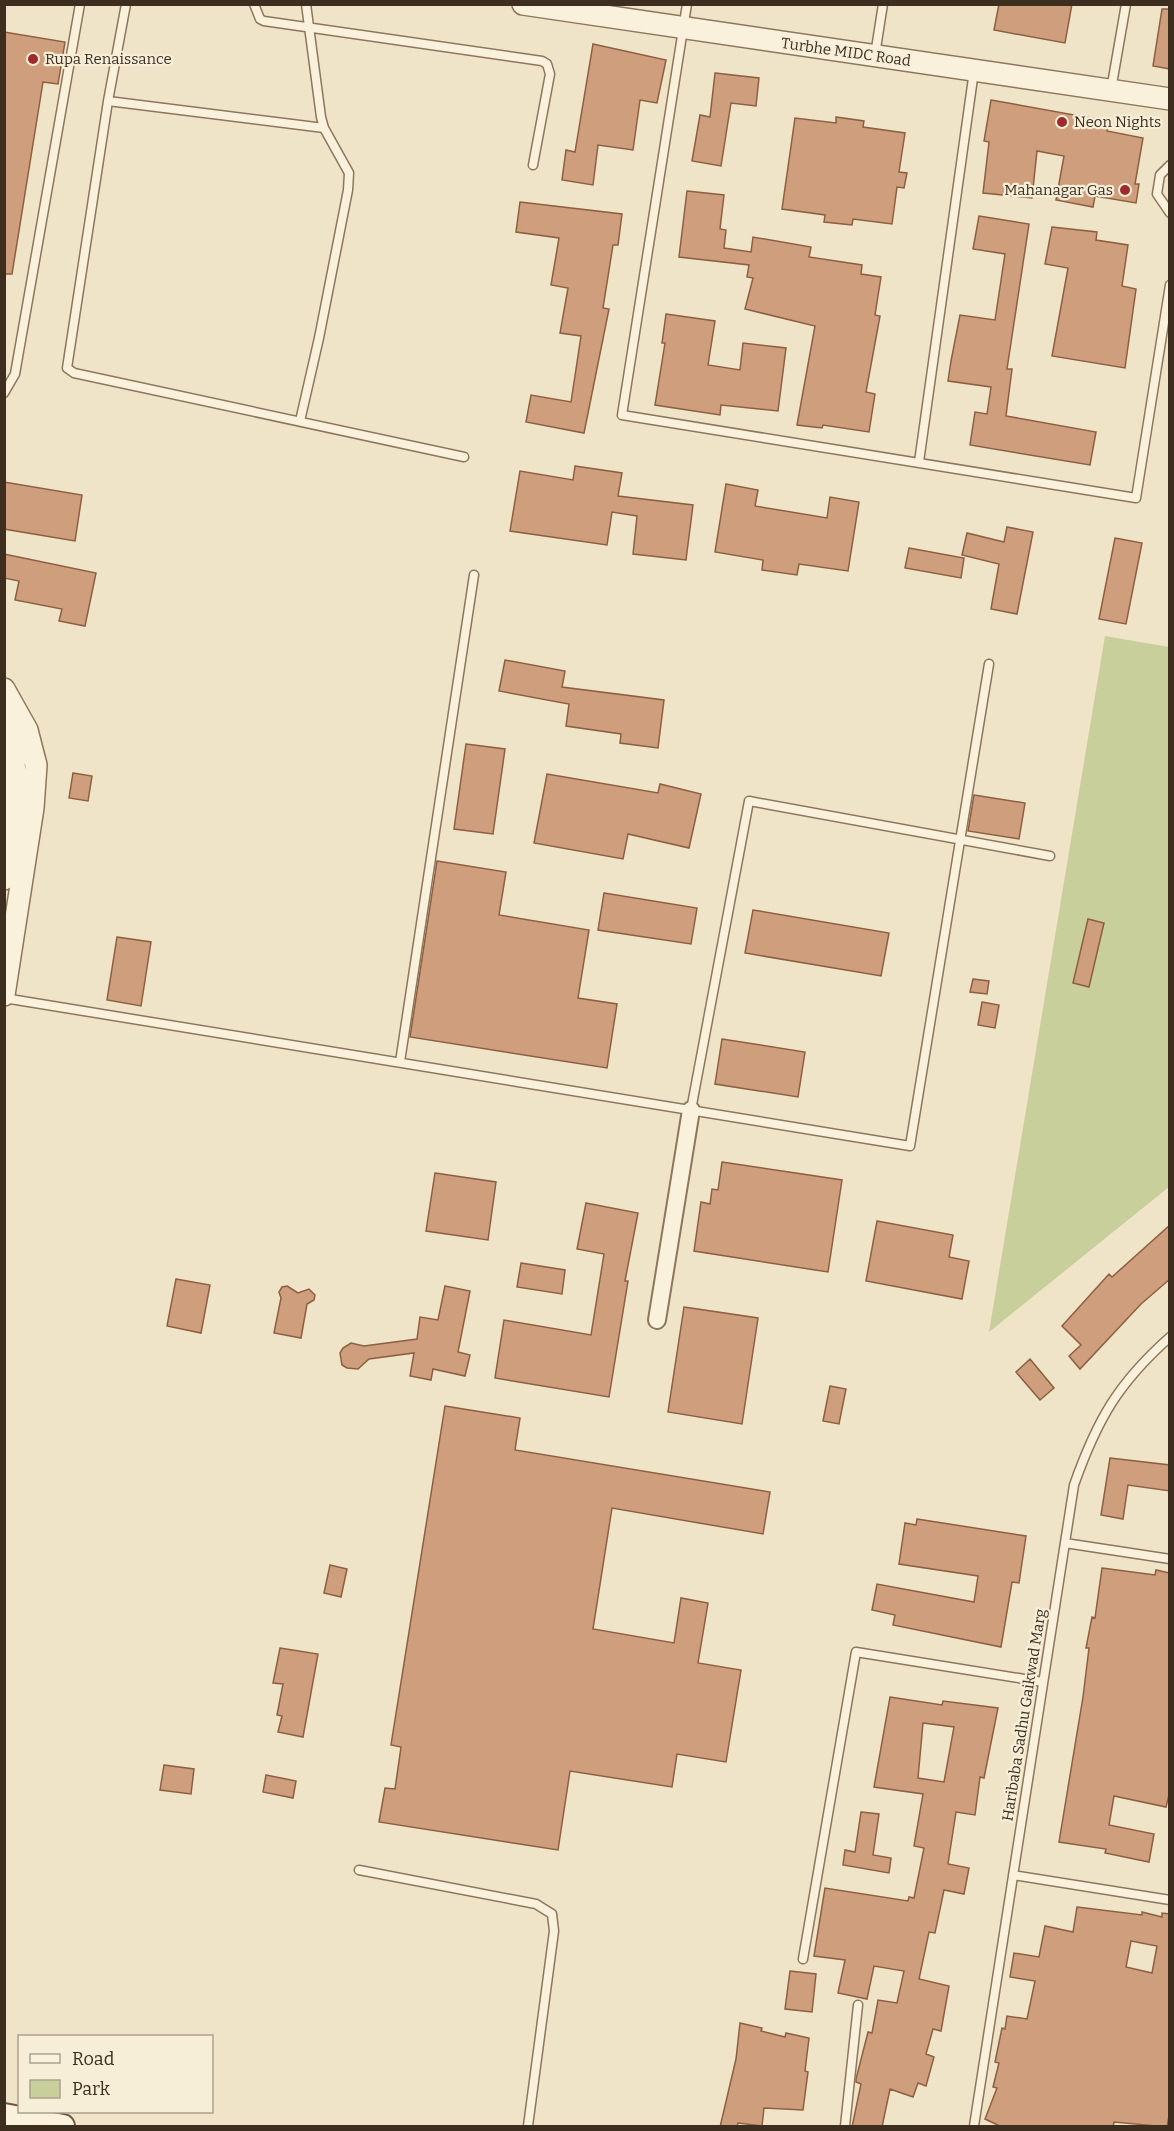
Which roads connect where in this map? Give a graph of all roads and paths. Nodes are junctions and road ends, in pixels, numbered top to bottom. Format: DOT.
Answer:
graph roads {
  1 [pos="80,4"];
  2 [pos="126,4"];
  3 [pos="254,4"];
  4 [pos="306,4"];
  5 [pos="523,4"];
  6 [pos="687,4"];
  7 [pos="883,4"];
  8 [pos="1126,4"];
  9 [pos="309,27"];
  10 [pos="684,28"];
  11 [pos="875,56"];
  12 [pos="974,70"];
  13 [pos="1111,90"];
  14 [pos="1170,99"];
  15 [pos="108,102"];
  16 [pos="324,128"];
  17 [pos="533,165"];
  18 [pos="1170,165"];
  19 [pos="1170,213"];
  20 [pos="1170,285"];
  21 [pos="4,393"];
  22 [pos="300,421"];
  23 [pos="464,457"];
  24 [pos="919,462"];
  25 [pos="474,575"];
  26 [pos="989,664"];
  27 [pos="4,689"];
  28 [pos="4,724"];
  29 [pos="960,840"];
  30 [pos="1050,856"];
  31 [pos="4,879"];
  32 [pos="4,997"];
  33 [pos="400,1062"];
  34 [pos="691,1110"];
  35 [pos="657,1320"];
  36 [pos="1170,1336"];
  37 [pos="1065,1543"];
  38 [pos="1170,1559"];
  39 [pos="1043,1682"];
  40 [pos="359,1870"];
  41 [pos="1013,1875"];
  42 [pos="1170,1900"];
  43 [pos="803,1959"];
  44 [pos="858,2005"];
  45 [pos="4,2115"];
  46 [pos="63,2127"];
  47 [pos="528,2127"];
  48 [pos="845,2127"];
  49 [pos="974,2127"];
  1 -- 21 [label="lane"];
  2 -- 15 [label="lane"];
  3 -- 9 [label="lane"];
  4 -- 9 [label="lane"];
  5 -- 10 [label="street, Turbhe MIDC Road"];
  6 -- 10 [label="lane"];
  7 -- 11 [label="lane"];
  8 -- 13 [label="lane"];
  9 -- 16 [label="lane"];
  9 -- 17 [label="lane"];
  10 -- 11 [label="street, Turbhe MIDC Road"];
  10 -- 24 [label="lane"];
  11 -- 12 [label="street, Turbhe MIDC Road"];
  12 -- 13 [label="street, Turbhe MIDC Road"];
  12 -- 24 [label="lane"];
  13 -- 14 [label="street, Turbhe MIDC Road"];
  15 -- 16 [label="lane"];
  15 -- 22 [label="lane"];
  16 -- 22 [label="lane"];
  18 -- 19 [label="lane"];
  20 -- 24 [label="lane"];
  22 -- 23 [label="lane"];
  25 -- 33 [label="lane"];
  26 -- 29 [label="lane"];
  27 -- 32 [label="street"];
  28 -- 31 [label="street"];
  29 -- 30 [label="lane"];
  29 -- 34 [label="lane"];
  29 -- 34 [label="lane"];
  32 -- 33 [label="lane"];
  33 -- 34 [label="lane"];
  34 -- 35 [label="street"];
  36 -- 37 [label="lane, Haribaba Sadhu Gaikwad Marg"];
  37 -- 38 [label="lane"];
  37 -- 39 [label="lane, Haribaba Sadhu Gaikwad Marg"];
  39 -- 41 [label="lane, Haribaba Sadhu Gaikwad Marg"];
  39 -- 43 [label="lane"];
  40 -- 47 [label="lane"];
  41 -- 42 [label="lane"];
  41 -- 49 [label="lane, Haribaba Sadhu Gaikwad Marg"];
  44 -- 48 [label="lane"];
  45 -- 46 [label="main road"];
}
